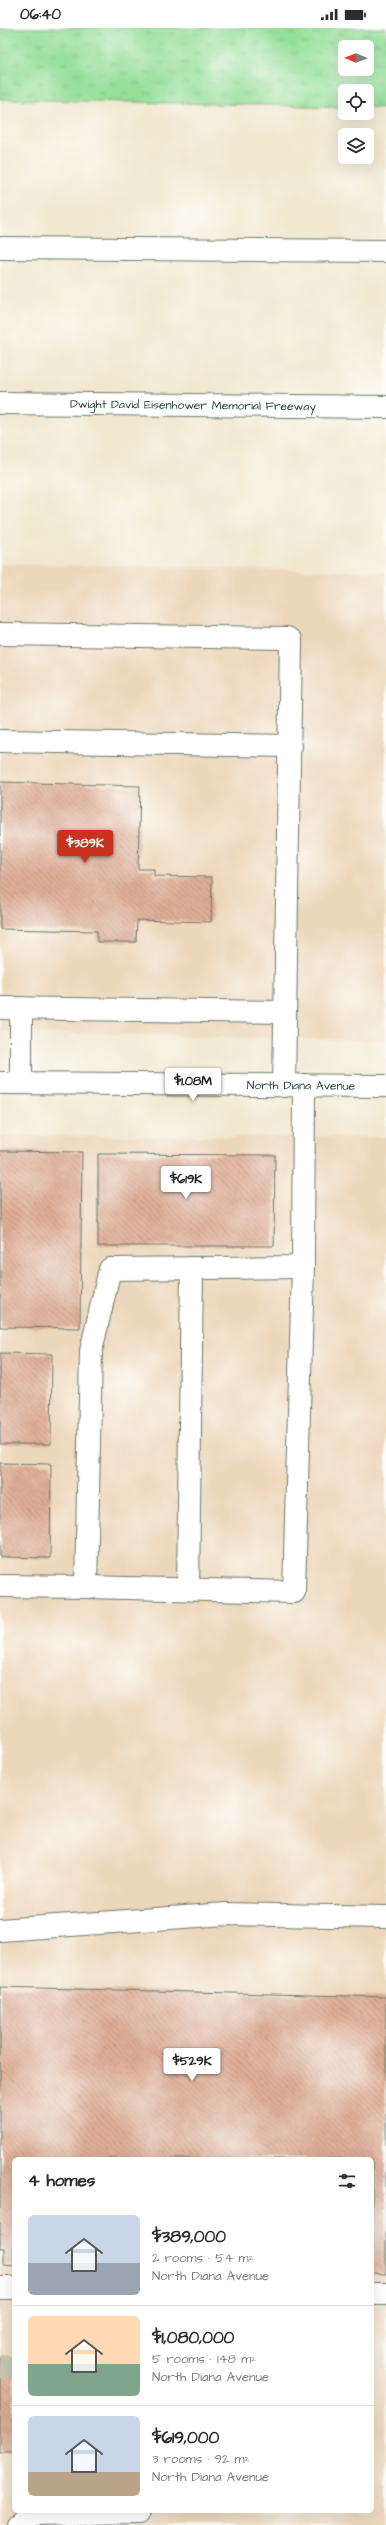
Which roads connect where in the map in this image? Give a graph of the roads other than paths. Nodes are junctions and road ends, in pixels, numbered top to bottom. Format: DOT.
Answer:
graph roads {
  1 [pos="0,248"];
  2 [pos="386,251"];
  3 [pos="0,403"];
  4 [pos="386,407"];
  5 [pos="0,634"];
  6 [pos="0,741"];
  7 [pos="291,746"];
  8 [pos="0,1008"];
  9 [pos="21,1008"];
  10 [pos="285,1012"];
  11 [pos="11,1083"];
  12 [pos="294,1085"];
  13 [pos="386,1086"];
  14 [pos="303,1267"];
  15 [pos="192,1268"];
  16 [pos="0,1586"];
  17 [pos="86,1587"];
  18 [pos="188,1589"];
  19 [pos="386,1918"];
  20 [pos="0,1930"];
  21 [pos="0,2288"];
  22 [pos="12,2288"];
  23 [pos="374,2294"];
  24 [pos="386,2294"];
  25 [pos="140,2516"];
  26 [pos="27,2517"];
  1 -- 2 [label="main road"];
  3 -- 4 [label="main road, Dwight David Eisenhower Memorial Freeway"];
  5 -- 7 [label="main road"];
  6 -- 7 [label="main road"];
  7 -- 10 [label="main road"];
  8 -- 9 [label="main road"];
  9 -- 10 [label="main road"];
  9 -- 11 [label="main road"];
  10 -- 12 [label="main road"];
  11 -- 12 [label="main road, North Diana Avenue"];
  12 -- 13 [label="main road, North Diana Avenue"];
  12 -- 14 [label="main road"];
  14 -- 15 [label="main road"];
  14 -- 18 [label="main road"];
  15 -- 17 [label="main road"];
  15 -- 18 [label="main road"];
  16 -- 17 [label="main road"];
  17 -- 18 [label="main road"];
  19 -- 20 [label="main road"];
  21 -- 22 [label="main road"];
  23 -- 24 [label="main road"];
  25 -- 26 [label="main road"];
}
